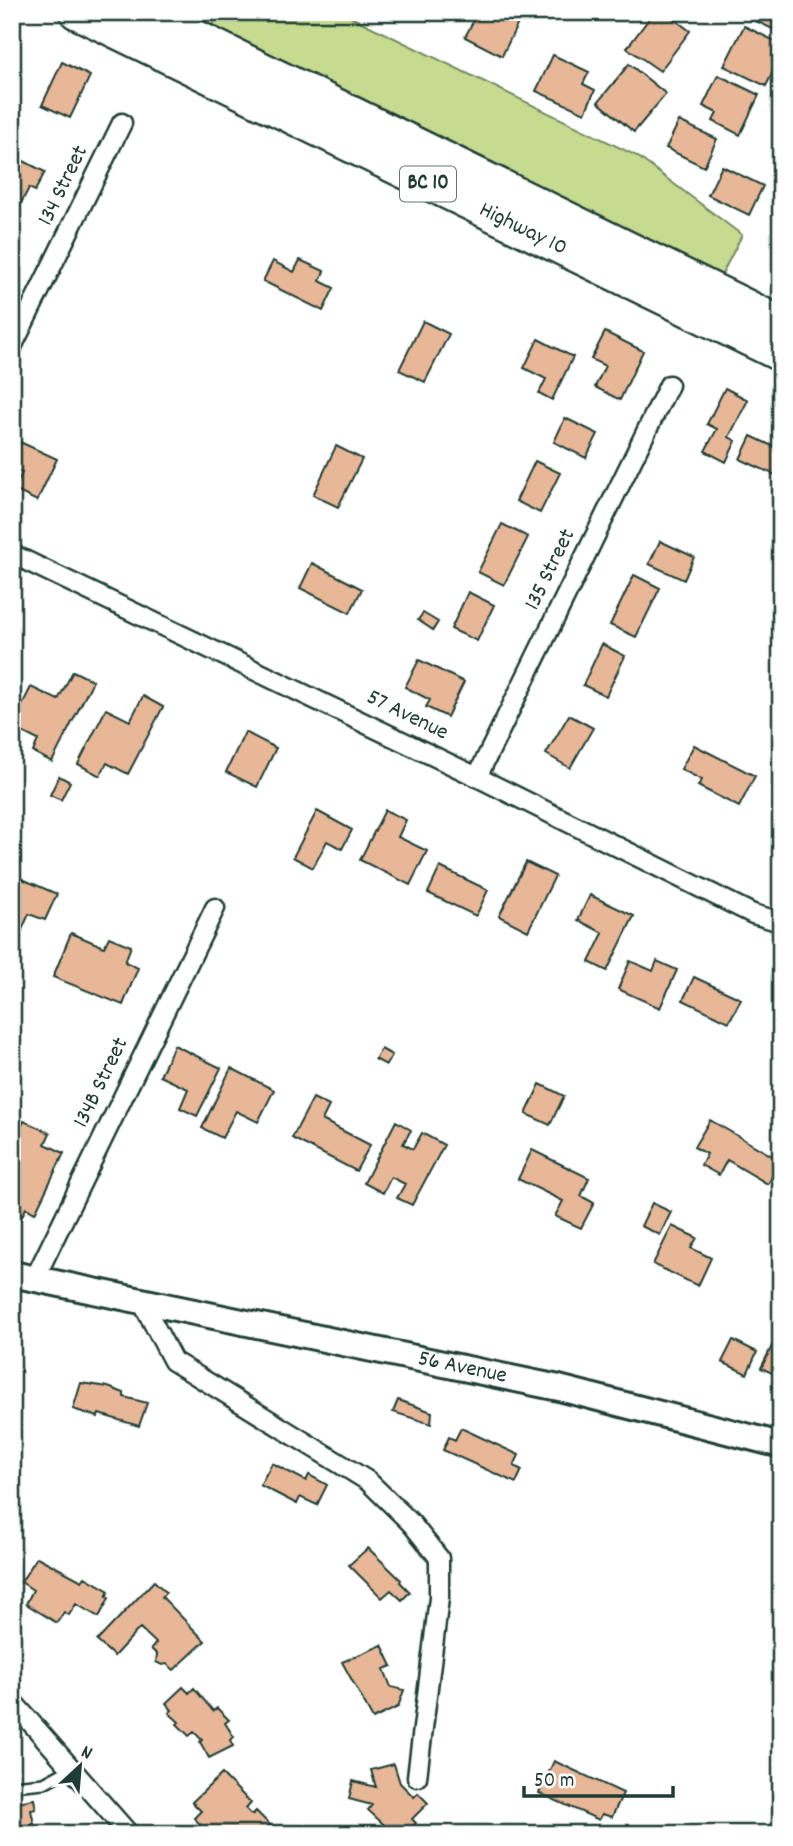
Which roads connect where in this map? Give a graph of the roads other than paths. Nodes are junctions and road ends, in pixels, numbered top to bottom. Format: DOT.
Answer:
graph roads {
  1 [pos="76,12"];
  2 [pos="146,12"];
  3 [pos="122,123"];
  4 [pos="781,323"];
  5 [pos="12,346"];
  6 [pos="781,355"];
  7 [pos="669,385"];
  8 [pos="12,554"];
  9 [pos="477,777"];
  10 [pos="215,908"];
  11 [pos="781,922"];
  12 [pos="23,1277"];
  13 [pos="141,1300"];
  14 [pos="781,1446"];
  15 [pos="12,1702"];
  16 [pos="72,1768"];
  17 [pos="416,1777"];
  18 [pos="12,1786"];
  19 [pos="129,1834"];
  1 -- 6 [label="highway, Highway 10 / BC 10"];
  2 -- 4 [label="highway, Highway 10 / BC 10"];
  3 -- 5 [label="street, 134 Street"];
  7 -- 9 [label="street, 135 Street"];
  8 -- 9 [label="street, 57 Avenue"];
  9 -- 11 [label="street, 57 Avenue"];
  10 -- 12 [label="street, 134B Street"];
  12 -- 13 [label="street, 56 Avenue"];
  13 -- 14 [label="street, 56 Avenue"];
  13 -- 17 [label="street"];
  15 -- 16 [label="street"];
  16 -- 18 [label="lane"];
  16 -- 19 [label="street"];
}
